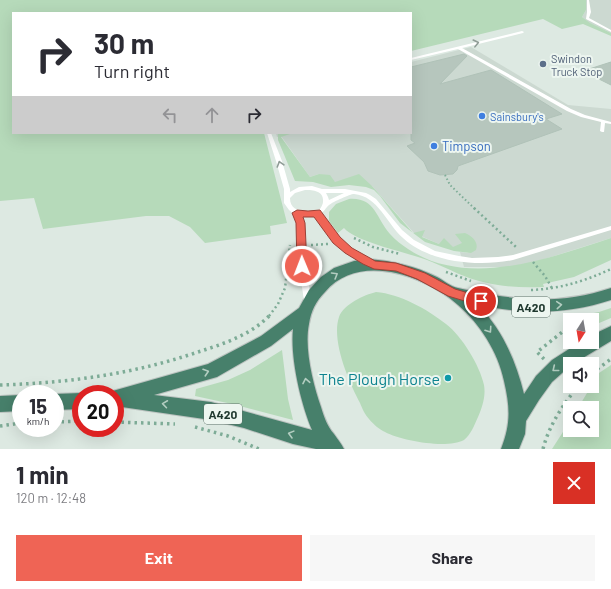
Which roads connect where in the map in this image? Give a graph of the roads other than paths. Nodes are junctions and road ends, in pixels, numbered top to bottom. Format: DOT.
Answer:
graph roads {
  1 [pos="588,0"];
  2 [pos="611,31"];
  3 [pos="522,32"];
  4 [pos="458,48"];
  5 [pos="412,59"];
  6 [pos="603,121"];
  7 [pos="611,122"];
  8 [pos="602,131"];
  9 [pos="269,134"];
  10 [pos="320,191"];
  11 [pos="349,193"];
  12 [pos="288,196"];
  13 [pos="326,204"];
  14 [pos="297,213"];
  15 [pos="317,213"];
  16 [pos="611,228"];
  17 [pos="374,265"];
  18 [pos="452,292"];
  19 [pos="611,294"];
  20 [pos="306,308"];
  21 [pos="611,334"];
  22 [pos="124,395"];
  23 [pos="124,399"];
  24 [pos="518,419"];
  25 [pos="332,446"];
  26 [pos="510,449"];
  1 -- 2 [label="lane"];
  4 -- 3 [label="lane, one-way"];
  4 -- 5 [label="lane"];
  4 -- 6 [label="lane"];
  6 -- 7 [label="lane"];
  6 -- 8 [label="lane"];
  12 -- 9 [label="lane, one-way"];
  10 -- 11 [label="lane"];
  10 -- 12 [label="lane"];
  10 -- 13 [label="lane"];
  11 -- 13 [label="lane"];
  11 -- 16 [label="lane"];
  12 -- 14 [label="lane"];
  13 -- 15 [label="lane"];
  14 -- 15 [label="lane"];
  14 -- 20 [label="lane"];
  15 -- 17 [label="lane"];
  17 -- 18 [label="highway, A420"];
  20 -- 17 [label="highway, A420, one-way"];
  18 -- 19 [label="highway, A420, one-way"];
  18 -- 24 [label="highway, A420, one-way"];
  22 -- 20 [label="highway, A420, one-way"];
  25 -- 20 [label="highway, A420, one-way"];
  21 -- 24 [label="highway, A420, one-way"];
  25 -- 23 [label="highway, A420, one-way"];
  24 -- 26 [label="highway, A420"];
}
